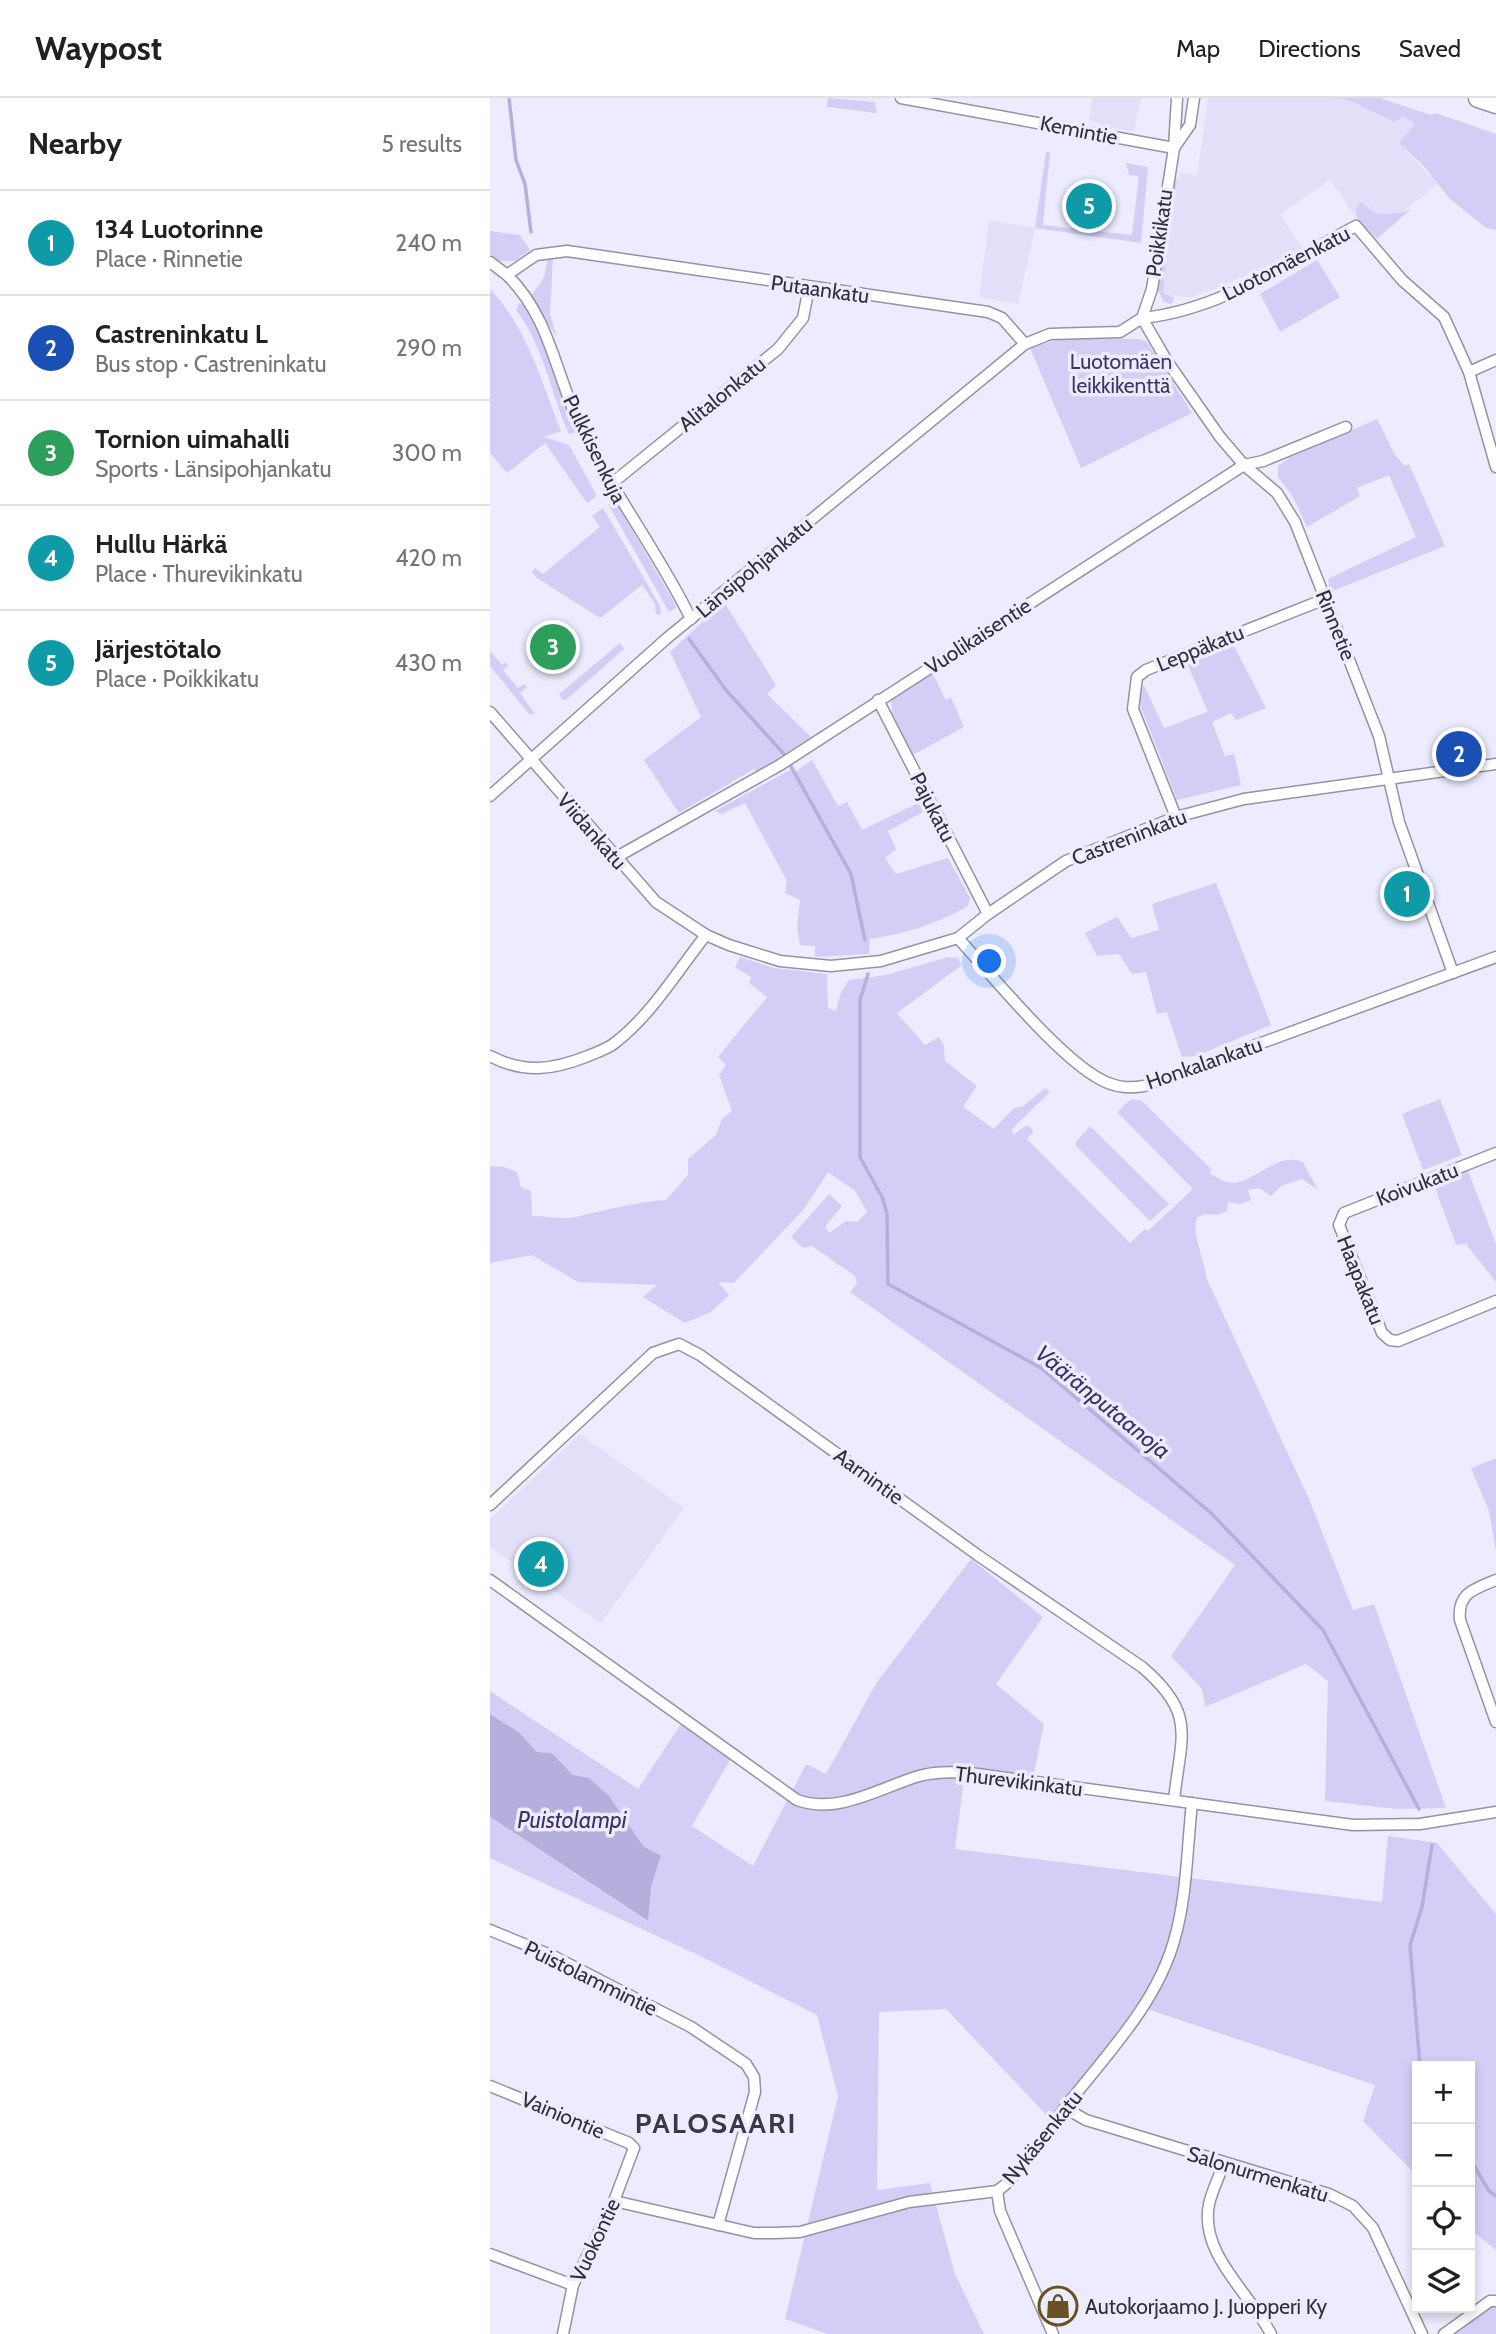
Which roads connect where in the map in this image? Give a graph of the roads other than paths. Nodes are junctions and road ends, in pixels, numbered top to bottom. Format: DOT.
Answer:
graph roads {
  1 [pos="901,98"];
  2 [pos="1177,98"];
  3 [pos="1194,98"];
  4 [pos="1478,98"];
  5 [pos="1496,104"];
  6 [pos="1174,148"];
  7 [pos="490,262"];
  8 [pos="507,275"];
  9 [pos="809,287"];
  10 [pos="1142,317"];
  11 [pos="1025,344"];
  12 [pos="1496,360"];
  13 [pos="1469,372"];
  14 [pos="1346,427"];
  15 [pos="1244,465"];
  16 [pos="1496,467"];
  17 [pos="611,484"];
  18 [pos="1325,599"];
  19 [pos="691,619"];
  20 [pos="878,700"];
  21 [pos="490,712"];
  22 [pos="530,759"];
  23 [pos="1496,764"];
  24 [pos="1390,779"];
  25 [pos="490,796"];
  26 [pos="1175,817"];
  27 [pos="615,858"];
  28 [pos="988,914"];
  29 [pos="706,935"];
  30 [pos="958,938"];
  31 [pos="1496,957"];
  32 [pos="1453,973"];
  33 [pos="490,1056"];
  34 [pos="1496,1153"];
  35 [pos="1340,1218"];
  36 [pos="1496,1301"];
  37 [pos="490,1505"];
  38 [pos="490,1580"];
  39 [pos="1496,1580"];
  40 [pos="1496,1722"];
  41 [pos="1174,1800"];
  42 [pos="1192,1803"];
  43 [pos="1496,1812"];
  44 [pos="490,1930"];
  45 [pos="490,2086"];
  46 [pos="1065,2108"];
  47 [pos="634,2148"];
  48 [pos="1224,2163"];
  49 [pos="997,2191"];
  50 [pos="614,2201"];
  51 [pos="718,2225"];
  52 [pos="490,2254"];
  53 [pos="573,2285"];
  54 [pos="1496,2301"];
  55 [pos="563,2334"];
  56 [pos="1053,2334"];
  57 [pos="1270,2334"];
  58 [pos="1422,2334"];
  59 [pos="1444,2334"];
  1 -- 6 [label="street, Kemintie"];
  2 -- 6 [label="street, Poikkikatu"];
  3 -- 6 [label="street, Poikkikatu"];
  4 -- 5 [label="highway"];
  6 -- 10 [label="street, Poikkikatu"];
  7 -- 8 [label="street"];
  8 -- 9 [label="street, Putaankatu"];
  8 -- 17 [label="street, Pulkkisenkuja"];
  9 -- 11 [label="street, Putaankatu"];
  9 -- 17 [label="street, Alitalonkatu"];
  10 -- 11 [label="street"];
  10 -- 13 [label="street, Luotomäenkatu"];
  10 -- 15 [label="street, Rinnetie"];
  11 -- 19 [label="street, Länsipohjankatu"];
  12 -- 13 [label="street"];
  13 -- 16 [label="street, Luotomäenkatu"];
  14 -- 15 [label="street, Vuolikaisentie"];
  15 -- 18 [label="street, Rinnetie"];
  15 -- 20 [label="street, Vuolikaisentie"];
  17 -- 19 [label="street, Pulkkisenkuja"];
  18 -- 24 [label="street, Rinnetie"];
  18 -- 26 [label="street, Leppäkatu"];
  19 -- 22 [label="street, Länsipohjankatu"];
  20 -- 27 [label="street, Vuolikaisentie"];
  20 -- 28 [label="street, Pajukatu"];
  21 -- 22 [label="street, Viidankatu"];
  22 -- 25 [label="street, Länsipohjankatu"];
  22 -- 27 [label="street, Viidankatu"];
  23 -- 24 [label="street, Castreninkatu"];
  24 -- 26 [label="street, Castreninkatu"];
  24 -- 32 [label="street, Rinnetie"];
  26 -- 28 [label="street, Castreninkatu"];
  27 -- 29 [label="street, Viidankatu"];
  28 -- 30 [label="street, Castreninkatu"];
  29 -- 30 [label="street, Castreninkatu"];
  29 -- 33 [label="street"];
  30 -- 32 [label="street, Honkalankatu"];
  31 -- 32 [label="street, Honkalankatu"];
  34 -- 35 [label="street, Koivukatu"];
  35 -- 36 [label="street, Haapakatu"];
  37 -- 41 [label="street, Aarnintie"];
  38 -- 41 [label="street, Thurevikinkatu"];
  39 -- 40 [label="street"];
  41 -- 42 [label="street, Thurevikinkatu"];
  42 -- 43 [label="street, Thurevikinkatu"];
  42 -- 46 [label="street, Nykäsenkatu"];
  44 -- 51 [label="street, Puistolammintie"];
  45 -- 47 [label="street, Vainiontie"];
  46 -- 48 [label="street, Salonurmenkatu"];
  46 -- 49 [label="street, Nykäsenkatu"];
  47 -- 50 [label="street, Vuokontie"];
  48 -- 57 [label="street"];
  48 -- 58 [label="street, Salonurmenkatu"];
  49 -- 51 [label="street, Nykäsenkatu"];
  49 -- 56 [label="street"];
  50 -- 51 [label="street, Nykäsenkatu"];
  50 -- 53 [label="street, Vuokontie"];
  52 -- 53 [label="street"];
  53 -- 55 [label="street, Vuokontie"];
  54 -- 59 [label="street"];
}
